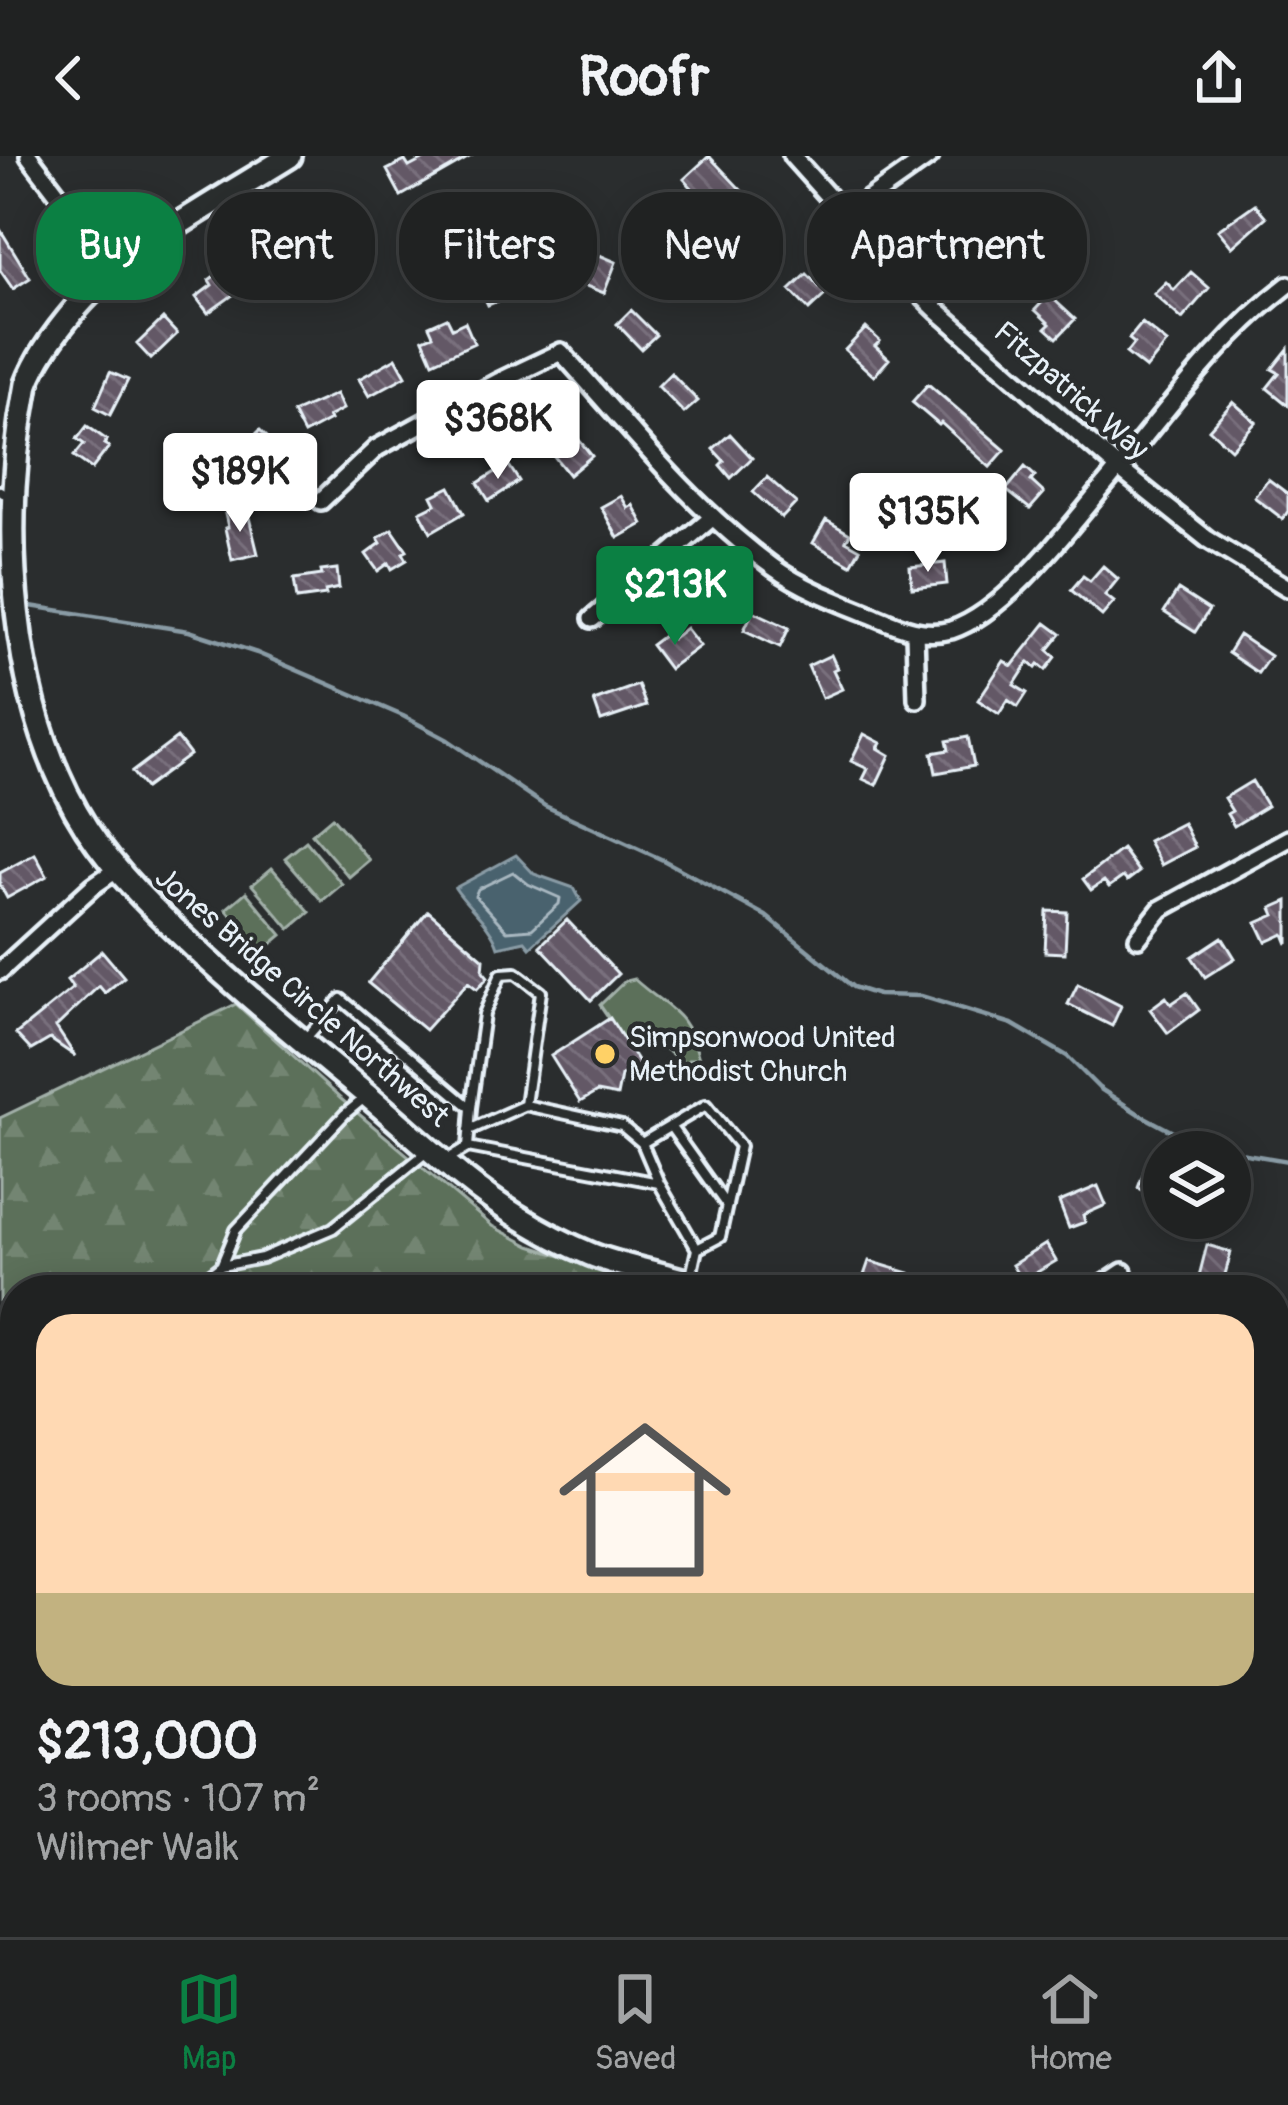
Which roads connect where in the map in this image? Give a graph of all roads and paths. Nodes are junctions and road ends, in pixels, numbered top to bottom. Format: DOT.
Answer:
graph roads {
  1 [pos="29,156"];
  2 [pos="290,156"];
  3 [pos="791,156"];
  4 [pos="930,156"];
  5 [pos="56,192"];
  6 [pos="823,192"];
  7 [pos="878,192"];
  8 [pos="183,225"];
  9 [pos="1288,285"];
  10 [pos="84,300"];
  11 [pos="927,300"];
  12 [pos="1118,469"];
  13 [pos="2,492"];
  14 [pos="320,501"];
  15 [pos="713,517"];
  16 [pos="1288,588"];
  17 [pos="592,620"];
  18 [pos="915,633"];
  19 [pos="917,699"];
  20 [pos="1288,839"];
  21 [pos="116,869"];
  22 [pos="1138,938"];
  23 [pos="0,971"];
  24 [pos="302,1042"];
  25 [pos="368,1096"];
  26 [pos="525,1105"];
  27 [pos="471,1108"];
  28 [pos="670,1126"];
  29 [pos="469,1130"];
  30 [pos="642,1143"];
  31 [pos="468,1147"];
  32 [pos="437,1156"];
  33 [pos="659,1183"];
  34 [pos="727,1206"];
  35 [pos="697,1249"];
  36 [pos="221,1266"];
  37 [pos="1123,1272"];
  38 [pos="209,1275"];
  39 [pos="663,1275"];
  40 [pos="700,1275"];
  41 [pos="1118,1275"];
  1 -- 5 [label="street"];
  2 -- 8 [label="street, Jones Bridge Circle Northwest"];
  3 -- 6 [label="street, Fitzpatrick Way"];
  4 -- 7 [label="street"];
  9 -- 12 [label="street"];
  10 -- 13 [label="street, Jones Bridge Circle Northwest"];
  11 -- 12 [label="street, Fitzpatrick Way"];
  12 -- 16 [label="street, Fitzpatrick Way"];
  12 -- 18 [label="street"];
  13 -- 21 [label="street, Jones Bridge Circle Northwest"];
  14 -- 15 [label="street"];
  15 -- 17 [label="street"];
  15 -- 18 [label="street"];
  18 -- 19 [label="street"];
  20 -- 22 [label="street"];
  21 -- 23 [label="street"];
  21 -- 24 [label="street, Jones Bridge Circle Northwest"];
  24 -- 25 [label="street, Jones Bridge Circle Northwest"];
  24 -- 27 [label="lane"];
  25 -- 32 [label="street, Jones Bridge Circle Northwest"];
  25 -- 36 [label="lane"];
  26 -- 27 [label="lane"];
  26 -- 29 [label="lane"];
  26 -- 30 [label="lane"];
  27 -- 29 [label="lane"];
  28 -- 30 [label="lane"];
  28 -- 34 [label="lane"];
  28 -- 34 [label="lane"];
  29 -- 31 [label="lane"];
  30 -- 33 [label="lane"];
  31 -- 32 [label="lane"];
  31 -- 33 [label="lane"];
  32 -- 36 [label="lane"];
  32 -- 39 [label="street, Jones Bridge Circle Northwest"];
  33 -- 35 [label="lane"];
  34 -- 35 [label="lane"];
  35 -- 40 [label="lane"];
  36 -- 38 [label="lane"];
  37 -- 41 [label="street"];
}
